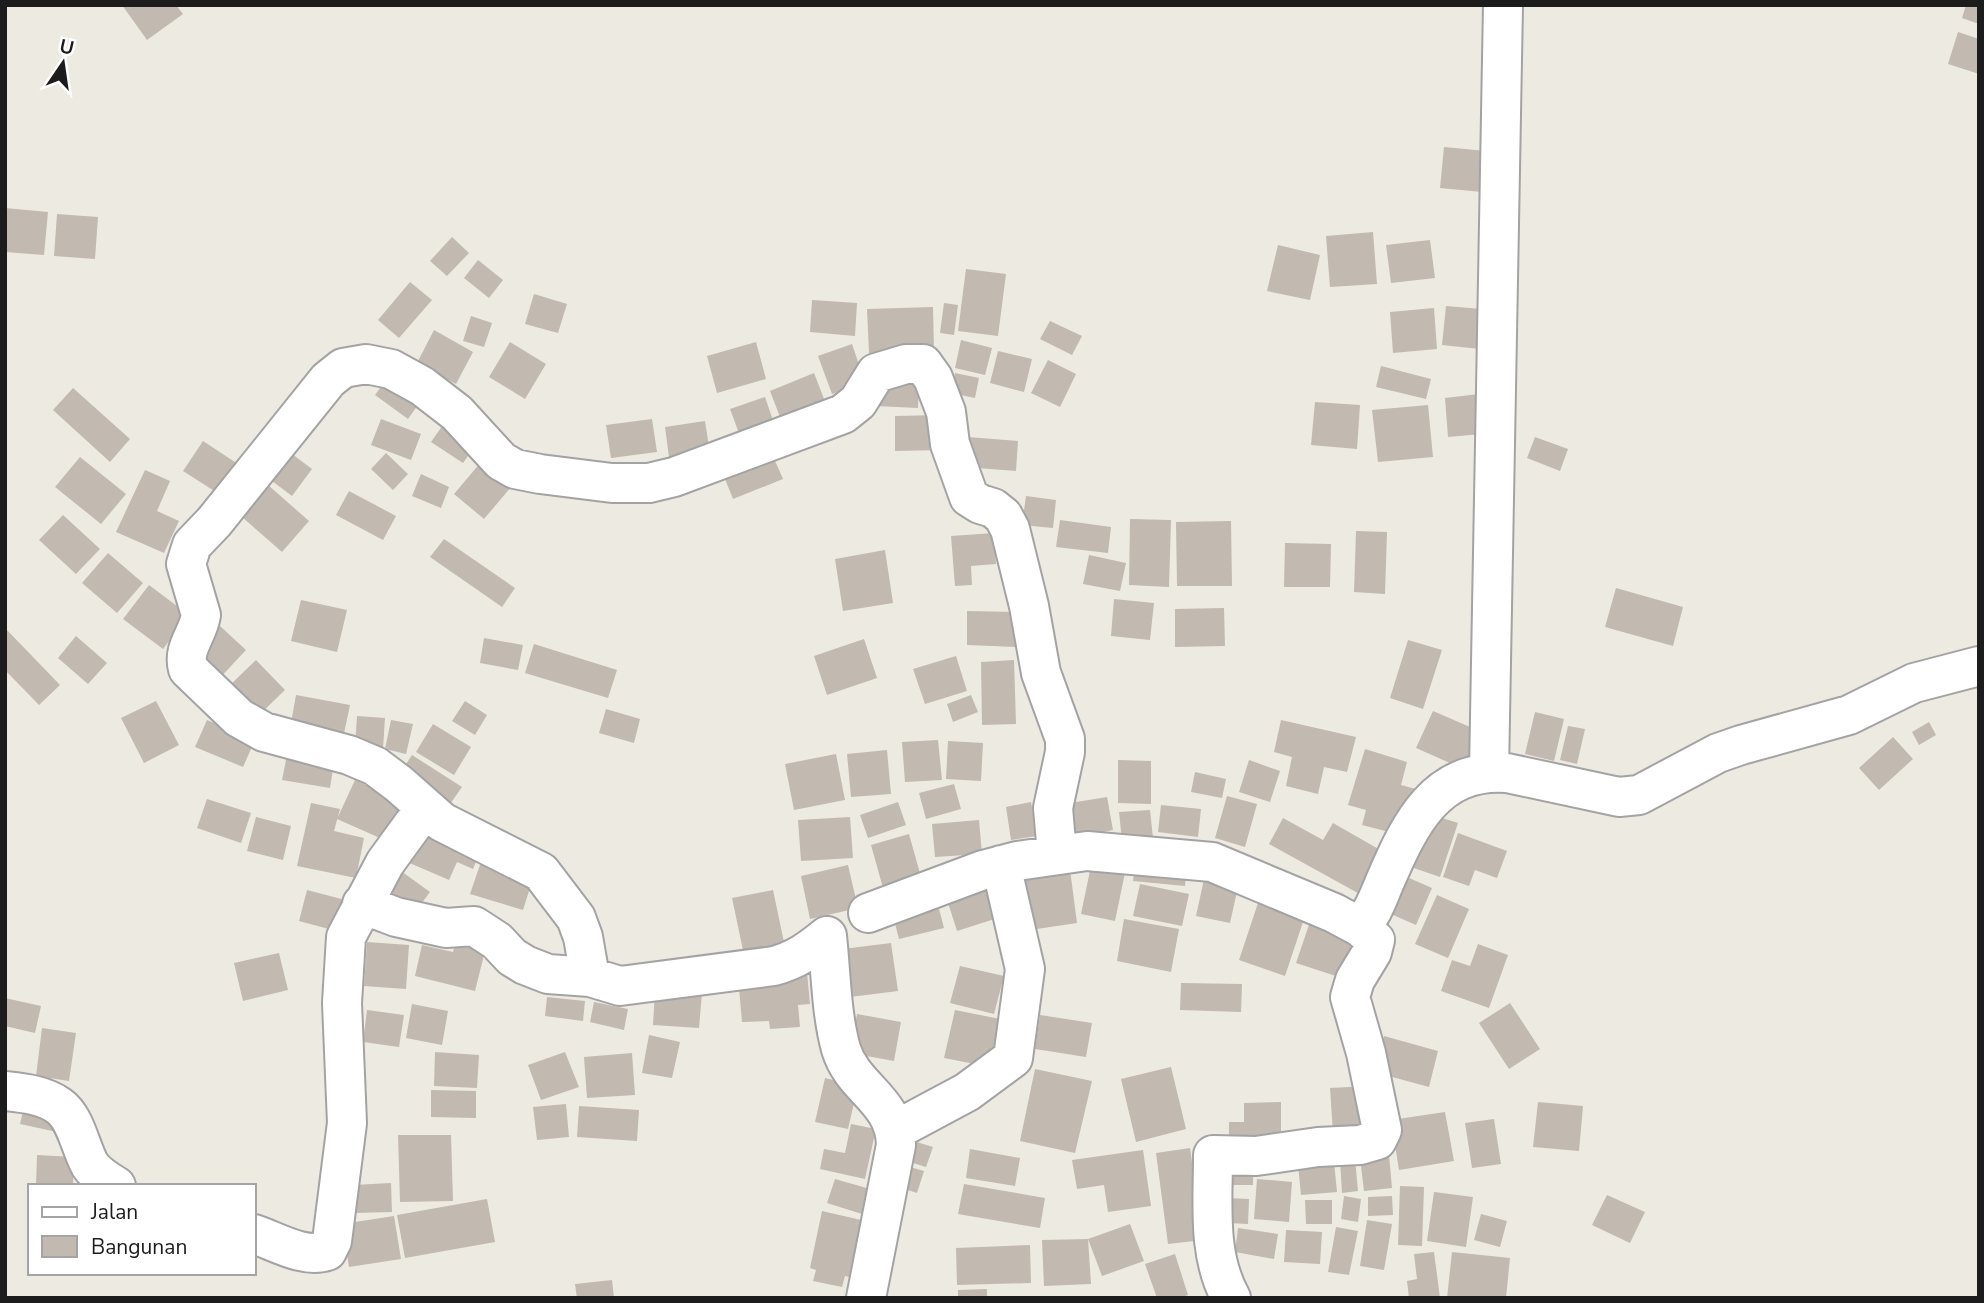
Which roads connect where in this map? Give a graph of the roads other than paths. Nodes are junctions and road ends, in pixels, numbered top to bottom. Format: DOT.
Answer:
graph roads {
  1 [pos="1503,5"];
  2 [pos="1979,666"];
  3 [pos="1489,772"];
  4 [pos="425,808"];
  5 [pos="1057,854"];
  6 [pos="1001,865"];
  7 [pos="362,904"];
  8 [pos="868,913"];
  9 [pos="1360,927"];
  10 [pos="590,977"];
  11 [pos="5,1091"];
  12 [pos="896,1129"];
  13 [pos="113,1184"];
  14 [pos="256,1235"];
  15 [pos="866,1298"];
  16 [pos="1231,1298"];
  1 -- 3 [label="street"];
  2 -- 3 [label="street"];
  3 -- 9 [label="street"];
  4 -- 5 [label="street"];
  4 -- 7 [label="street"];
  4 -- 10 [label="street"];
  5 -- 6 [label="street"];
  5 -- 9 [label="street"];
  6 -- 8 [label="street"];
  6 -- 12 [label="street"];
  7 -- 10 [label="street"];
  7 -- 14 [label="street"];
  9 -- 16 [label="street"];
  10 -- 12 [label="street"];
  11 -- 13 [label="street"];
  12 -- 15 [label="street"];
}
